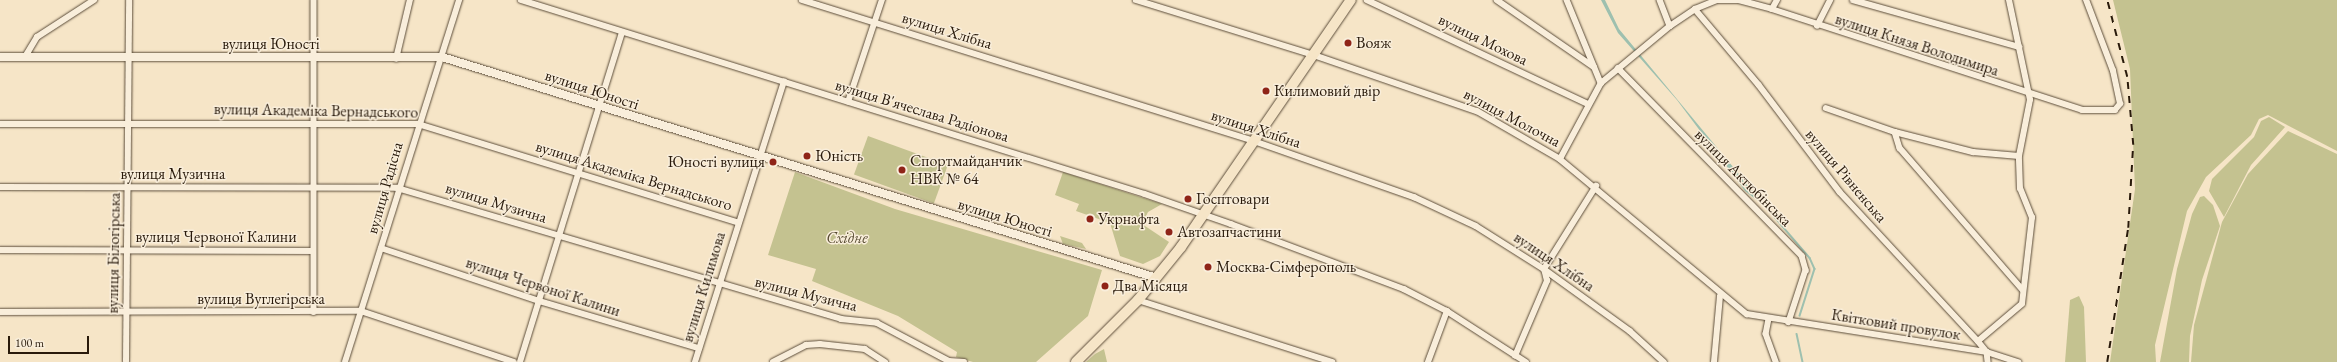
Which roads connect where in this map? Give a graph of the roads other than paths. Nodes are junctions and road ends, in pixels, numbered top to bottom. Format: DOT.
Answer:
graph roads {
  1 [pos="94,0"];
  2 [pos="129,0"];
  3 [pos="314,0"];
  4 [pos="410,0"];
  5 [pos="459,0"];
  6 [pos="521,0"];
  7 [pos="802,0"];
  8 [pos="882,0"];
  9 [pos="1136,0"];
  10 [pos="1351,0"];
  11 [pos="1367,0"];
  12 [pos="1497,0"];
  13 [pos="1568,0"];
  14 [pos="1660,0"];
  15 [pos="1777,0"];
  16 [pos="1830,0"];
  17 [pos="1853,0"];
  18 [pos="2009,0"];
  19 [pos="2086,0"];
  20 [pos="1704,2"];
  21 [pos="1695,9"];
  22 [pos="1772,9"];
  23 [pos="874,22"];
  24 [pos="1670,26"];
  25 [pos="1817,26"];
  26 [pos="622,33"];
  27 [pos="2019,47"];
  28 [pos="1314,55"];
  29 [pos="0,57"];
  30 [pos="25,57"];
  31 [pos="442,57"];
  32 [pos="129,58"];
  33 [pos="314,58"];
  34 [pos="396,59"];
  35 [pos="1594,67"];
  36 [pos="1618,68"];
  37 [pos="784,82"];
  38 [pos="1601,83"];
  39 [pos="2029,95"];
  40 [pos="848,102"];
  41 [pos="1588,104"];
  42 [pos="599,107"];
  43 [pos="1826,108"];
  44 [pos="128,123"];
  45 [pos="0,124"];
  46 [pos="315,124"];
  47 [pos="418,124"];
  48 [pos="1895,132"];
  49 [pos="1254,141"];
  50 [pos="2019,156"];
  51 [pos="759,158"];
  52 [pos="1560,159"];
  53 [pos="579,171"];
  54 [pos="1596,186"];
  55 [pos="0,187"];
  56 [pos="128,187"];
  57 [pos="397,188"];
  58 [pos="316,189"];
  59 [pos="1204,216"];
  60 [pos="737,222"];
  61 [pos="559,236"];
  62 [pos="381,248"];
  63 [pos="0,250"];
  64 [pos="128,250"];
  65 [pos="313,251"];
  66 [pos="1544,269"];
  67 [pos="1157,278"];
  68 [pos="718,284"];
  69 [pos="2023,290"];
  70 [pos="1720,296"];
  71 [pos="1138,300"];
  72 [pos="539,302"];
  73 [pos="361,311"];
  74 [pos="1447,311"];
  75 [pos="0,312"];
  76 [pos="314,312"];
  77 [pos="127,313"];
  78 [pos="1769,319"];
  79 [pos="1788,322"];
  80 [pos="1978,340"];
  81 [pos="699,348"];
  82 [pos="1987,352"];
  83 [pos="1516,356"];
  84 [pos="126,362"];
  85 [pos="345,362"];
  86 [pos="514,362"];
  87 [pos="520,362"];
  88 [pos="695,362"];
  89 [pos="773,362"];
  90 [pos="885,362"];
  91 [pos="964,362"];
  92 [pos="1076,362"];
  93 [pos="1332,362"];
  94 [pos="1428,362"];
  95 [pos="1526,362"];
  96 [pos="1664,362"];
  97 [pos="1714,362"];
  98 [pos="1776,362"];
  99 [pos="1988,362"];
  100 [pos="2018,362"];
  1 -- 30 [label="street"];
  2 -- 32 [label="street, вулиця Білогірська"];
  3 -- 33 [label="street"];
  4 -- 34 [label="street"];
  5 -- 31 [label="street, вулиця Радісна"];
  6 -- 26 [label="street, вулиця В'ячеслава Радіонова"];
  7 -- 23 [label="street, вулиця Хлібна"];
  8 -- 23 [label="street"];
  9 -- 28 [label="street, вулиця Молочна"];
  10 -- 28 [label="highway"];
  11 -- 41 [label="street, вулиця Мохова"];
  12 -- 35 [label="street"];
  13 -- 35 [label="street"];
  14 -- 24 [label="street"];
  15 -- 22 [label="street"];
  16 -- 25 [label="street"];
  17 -- 27 [label="street"];
  18 -- 27 [label="street"];
  19 -- 39 [label="street, вулиця Князя Володимира"];
  20 -- 21 [label="street, вулиця Князя Володимира"];
  20 -- 22 [label="street, вулиця Князя Володимира"];
  21 -- 24 [label="street, вулиця Князя Володимира"];
  21 -- 80 [label="street, вулиця Рівненська"];
  22 -- 25 [label="street, вулиця Князя Володимира"];
  23 -- 40 [label="street"];
  23 -- 49 [label="street, вулиця Хлібна"];
  24 -- 36 [label="street, вулиця Князя Володимира"];
  25 -- 39 [label="street, вулиця Князя Володимира"];
  26 -- 37 [label="street, вулиця В'ячеслава Радіонова"];
  26 -- 42 [label="street"];
  27 -- 39 [label="street"];
  28 -- 49 [label="highway"];
  28 -- 52 [label="street, вулиця Молочна"];
  29 -- 30 [label="street, вулиця Юності"];
  30 -- 32 [label="street, вулиця Юності"];
  31 -- 34 [label="street, вулиця Юності"];
  31 -- 42 [label="street, вулиця Юності"];
  31 -- 47 [label="street, вулиця Радісна"];
  32 -- 33 [label="street, вулиця Юності"];
  32 -- 44 [label="street, вулиця Білогірська"];
  33 -- 34 [label="street, вулиця Юності"];
  33 -- 46 [label="street"];
  35 -- 38 [label="street"];
  36 -- 38 [label="street"];
  36 -- 79 [label="street, вулиця Актюбінська"];
  37 -- 40 [label="street, вулиця В'ячеслава Радіонова"];
  37 -- 51 [label="street, вулиця Килимова"];
  38 -- 41 [label="street"];
  39 -- 50 [label="street"];
  40 -- 59 [label="street, вулиця В'ячеслава Радіонова"];
  41 -- 52 [label="street"];
  42 -- 51 [label="street, вулиця Юності"];
  42 -- 53 [label="street"];
  43 -- 48 [label="street"];
  44 -- 45 [label="street, вулиця Академіка Вернадського"];
  44 -- 46 [label="street, вулиця Академіка Вернадського"];
  44 -- 56 [label="street, вулиця Білогірська"];
  46 -- 47 [label="street, вулиця Академіка Вернадського"];
  46 -- 58 [label="street"];
  47 -- 53 [label="street, вулиця Академіка Вернадського"];
  47 -- 57 [label="street, вулиця Радісна"];
  48 -- 50 [label="street"];
  48 -- 69 [label="street"];
  49 -- 59 [label="highway"];
  49 -- 66 [label="street, вулиця Хлібна"];
  50 -- 69 [label="street"];
  51 -- 60 [label="street, вулиця Килимова"];
  51 -- 67 [label="street, вулиця Юності"];
  52 -- 54 [label="street, вулиця Молочна"];
  53 -- 60 [label="street, вулиця Академіка Вернадського"];
  53 -- 61 [label="street"];
  54 -- 66 [label="street"];
  54 -- 70 [label="street, вулиця Молочна"];
  55 -- 56 [label="street, вулиця Музична"];
  56 -- 58 [label="street, вулиця Музична"];
  56 -- 64 [label="street, вулиця Білогірська"];
  57 -- 58 [label="street, вулиця Музична"];
  57 -- 61 [label="street, вулиця Музична"];
  57 -- 62 [label="street, вулиця Радісна"];
  58 -- 65 [label="street"];
  59 -- 67 [label="highway"];
  59 -- 74 [label="street, вулиця В'ячеслава Радіонова"];
  60 -- 68 [label="street, вулиця Килимова"];
  61 -- 68 [label="street, вулиця Музична"];
  61 -- 72 [label="street"];
  62 -- 72 [label="street, вулиця Червоної Калини"];
  62 -- 73 [label="street, вулиця Радісна"];
  63 -- 64 [label="street, вулиця Червоної Калини"];
  64 -- 65 [label="street, вулиця Червоної Калини"];
  64 -- 77 [label="street, вулиця Білогірська"];
  65 -- 76 [label="street"];
  66 -- 83 [label="street"];
  66 -- 96 [label="street, вулиця Хлібна"];
  67 -- 71 [label="highway"];
  68 -- 81 [label="street, вулиця Килимова"];
  68 -- 91 [label="street, вулиця Музична"];
  69 -- 80 [label="street"];
  70 -- 78 [label="street, вулиця Молочна"];
  70 -- 97 [label="street"];
  71 -- 92 [label="highway"];
  71 -- 93 [label="street"];
  72 -- 81 [label="street, вулиця Червоної Калини"];
  72 -- 87 [label="street"];
  73 -- 76 [label="street, вулиця Вуглегірська"];
  73 -- 85 [label="street, вулиця Радісна"];
  73 -- 86 [label="street, вулиця Вуглегірська"];
  74 -- 83 [label="street, вулиця В'ячеслава Радіонова"];
  74 -- 94 [label="street"];
  75 -- 77 [label="street, вулиця Вуглегірська"];
  76 -- 77 [label="street, вулиця Вуглегірська"];
  77 -- 84 [label="street, вулиця Білогірська"];
  78 -- 79 [label="street, Квітковий провулок"];
  78 -- 98 [label="street"];
  79 -- 82 [label="street, Квітковий провулок"];
  80 -- 82 [label="street, вулиця Рівненська"];
  81 -- 88 [label="street, вулиця Килимова"];
  82 -- 99 [label="street"];
  82 -- 100 [label="street, Квітковий провулок"];
  83 -- 95 [label="street, вулиця В'ячеслава Радіонова"];
  89 -- 90 [label="street"];
}
